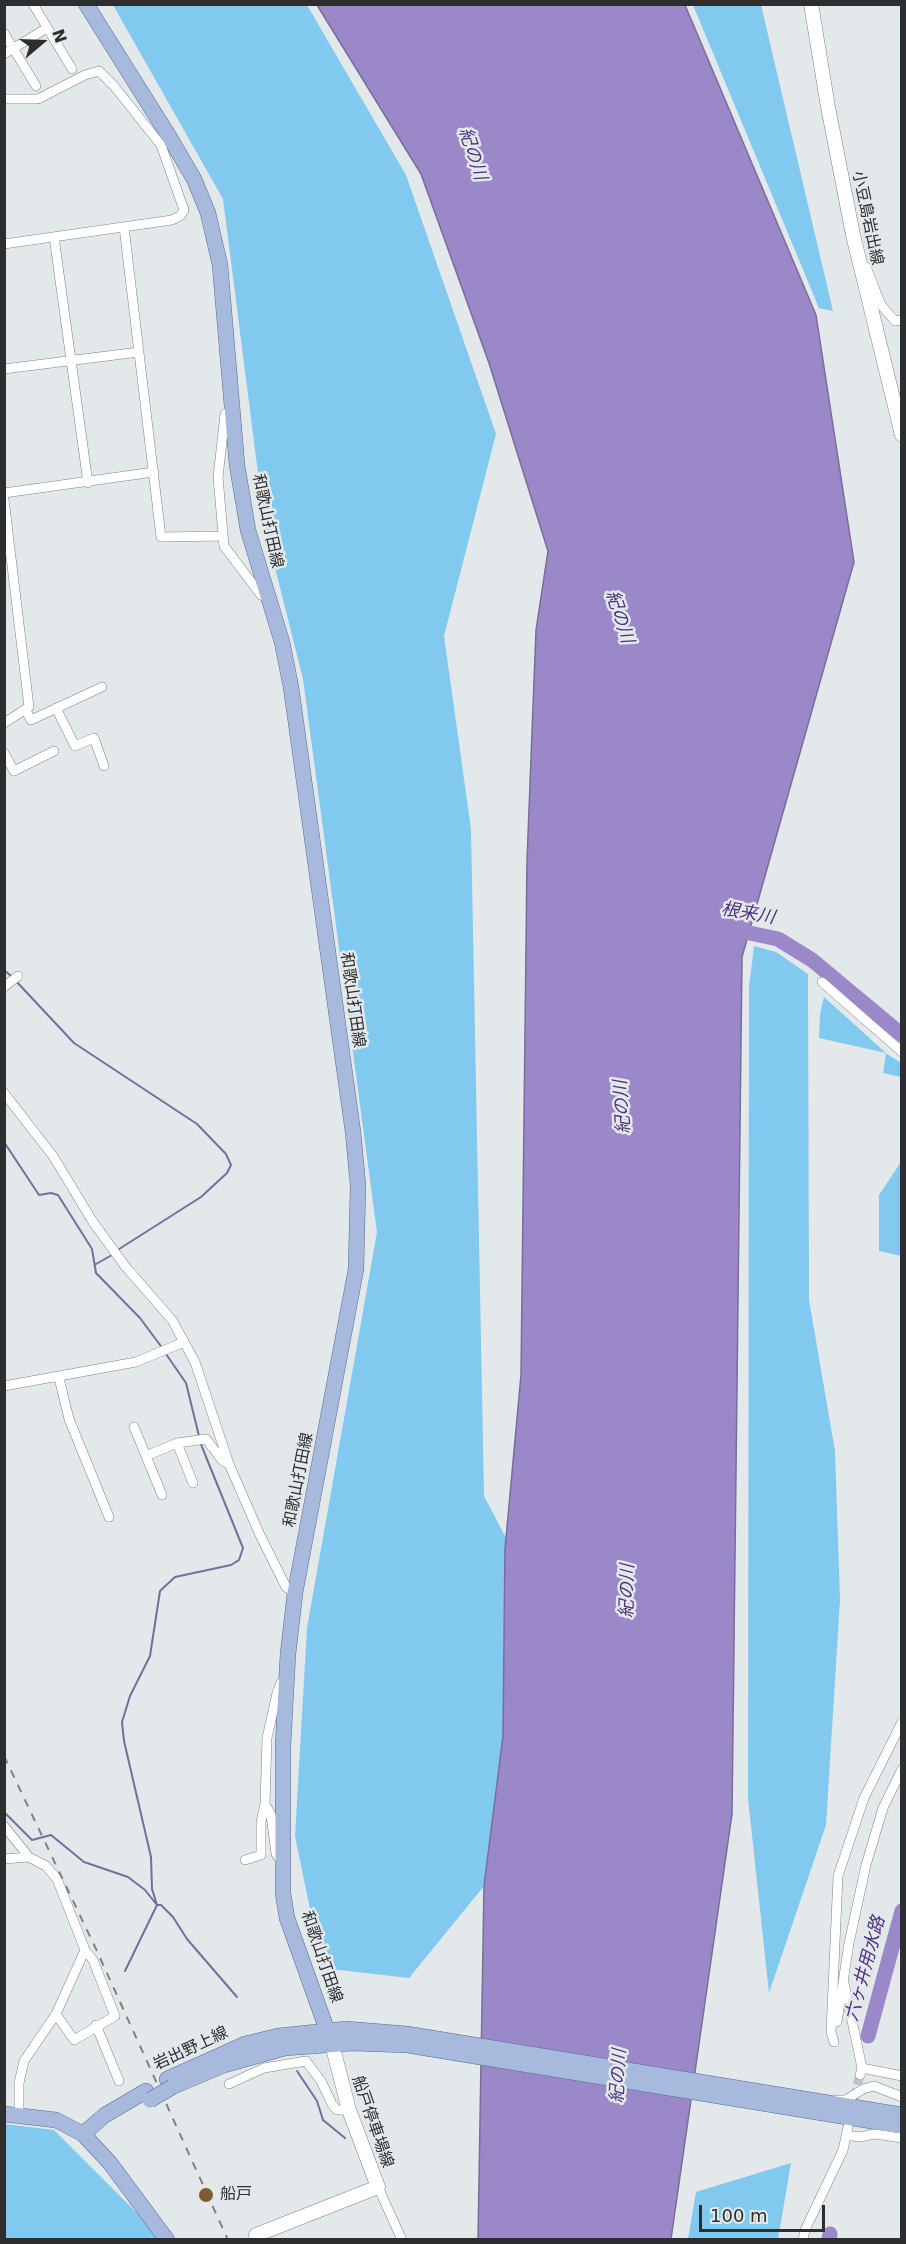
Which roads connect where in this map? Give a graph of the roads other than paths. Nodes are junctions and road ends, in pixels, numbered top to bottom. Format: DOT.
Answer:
graph roads {
  1 [pos="33,4"];
  2 [pos="86,4"];
  3 [pos="811,4"];
  4 [pos="47,27"];
  5 [pos="4,33"];
  6 [pos="14,48"];
  7 [pos="4,54"];
  8 [pos="72,69"];
  9 [pos="36,86"];
  10 [pos="4,99"];
  11 [pos="166,142"];
  12 [pos="124,227"];
  13 [pos="852,235"];
  14 [pos="54,237"];
  15 [pos="4,244"];
  16 [pos="902,320"];
  17 [pos="139,352"];
  18 [pos="71,360"];
  19 [pos="4,369"];
  20 [pos="232,410"];
  21 [pos="902,435"];
  22 [pos="154,472"];
  23 [pos="88,483"];
  24 [pos="4,493"];
  25 [pos="4,499"];
  26 [pos="223,536"];
  27 [pos="266,597"];
  28 [pos="102,687"];
  29 [pos="56,708"];
  30 [pos="26,711"];
  31 [pos="4,723"];
  32 [pos="54,751"];
  33 [pos="4,753"];
  34 [pos="104,766"];
  35 [pos="18,976"];
  36 [pos="822,982"];
  37 [pos="4,987"];
  38 [pos="902,1052"];
  39 [pos="4,1094"];
  40 [pos="179,1344"];
  41 [pos="59,1378"];
  42 [pos="4,1386"];
  43 [pos="134,1427"];
  44 [pos="177,1443"];
  45 [pos="146,1456"];
  46 [pos="229,1464"];
  47 [pos="193,1483"];
  48 [pos="162,1495"];
  49 [pos="109,1517"];
  50 [pos="295,1593"];
  51 [pos="286,1682"];
  52 [pos="902,1722"];
  53 [pos="902,1769"];
  54 [pos="265,1804"];
  55 [pos="4,1826"];
  56 [pos="29,1857"];
  57 [pos="4,1859"];
  58 [pos="245,1860"];
  59 [pos="283,1863"];
  60 [pos="85,1950"];
  61 [pos="843,1981"];
  62 [pos="56,2014"];
  63 [pos="96,2025"];
  64 [pos="330,2037"];
  65 [pos="902,2076"];
  66 [pos="120,2081"];
  67 [pos="229,2084"];
  68 [pos="902,2097"];
  69 [pos="818,2106"];
  70 [pos="349,2110"];
  71 [pos="12,2115"];
  72 [pos="902,2115"];
  73 [pos="902,2126"];
  74 [pos="83,2134"];
  75 [pos="902,2138"];
  76 [pos="378,2187"];
  77 [pos="256,2235"];
  78 [pos="805,2236"];
  79 [pos="166,2240"];
  80 [pos="402,2240"];
  1 -- 4 [label="street"];
  2 -- 11 [label="main road, 和歌山打田線"];
  3 -- 13 [label="main road, 小豆島岩出線"];
  4 -- 6 [label="street"];
  4 -- 8 [label="street"];
  5 -- 6 [label="street"];
  6 -- 7 [label="street"];
  6 -- 9 [label="street"];
  10 -- 11 [label="street"];
  11 -- 12 [label="street"];
  11 -- 20 [label="main road, 和歌山打田線"];
  12 -- 14 [label="street"];
  12 -- 17 [label="street"];
  13 -- 16 [label="street"];
  13 -- 21 [label="main road, 小豆島岩出線"];
  14 -- 15 [label="street"];
  14 -- 18 [label="street"];
  17 -- 18 [label="street"];
  17 -- 22 [label="street"];
  18 -- 19 [label="street"];
  18 -- 23 [label="street"];
  20 -- 26 [label="street"];
  20 -- 27 [label="main road, 和歌山打田線"];
  22 -- 23 [label="street"];
  22 -- 26 [label="street"];
  23 -- 24 [label="street"];
  25 -- 30 [label="street"];
  26 -- 27 [label="street"];
  27 -- 50 [label="main road, 和歌山打田線"];
  28 -- 29 [label="street"];
  29 -- 30 [label="street"];
  29 -- 34 [label="street"];
  30 -- 31 [label="street"];
  32 -- 33 [label="street"];
  35 -- 37 [label="street"];
  36 -- 38 [label="street"];
  39 -- 40 [label="street"];
  40 -- 41 [label="street"];
  40 -- 46 [label="street"];
  41 -- 42 [label="street"];
  41 -- 49 [label="street"];
  43 -- 45 [label="street"];
  44 -- 45 [label="street"];
  44 -- 46 [label="street"];
  44 -- 47 [label="street"];
  45 -- 48 [label="street"];
  46 -- 50 [label="street"];
  50 -- 51 [label="main road, 和歌山打田線"];
  51 -- 54 [label="street"];
  51 -- 59 [label="main road, 和歌山打田線"];
  52 -- 61 [label="street"];
  53 -- 61 [label="street"];
  54 -- 58 [label="street"];
  54 -- 59 [label="street"];
  55 -- 56 [label="street"];
  56 -- 57 [label="street"];
  56 -- 60 [label="street"];
  59 -- 64 [label="main road, 和歌山打田線"];
  60 -- 62 [label="street"];
  60 -- 63 [label="street"];
  61 -- 65 [label="street"];
  62 -- 63 [label="street"];
  62 -- 71 [label="street"];
  63 -- 66 [label="street"];
  64 -- 69 [label="main road"];
  64 -- 70 [label="main road, 船戸停車場線"];
  64 -- 74 [label="main road, 岩出野上線, bridge"];
  67 -- 70 [label="street"];
  68 -- 69 [label="street"];
  69 -- 72 [label="main road"];
  69 -- 73 [label="main road"];
  70 -- 76 [label="main road, 船戸停車場線"];
  71 -- 74 [label="main road"];
  74 -- 79 [label="main road"];
  75 -- 78 [label="street"];
  76 -- 77 [label="main road, 船戸停車場線"];
  76 -- 80 [label="street"];
}
